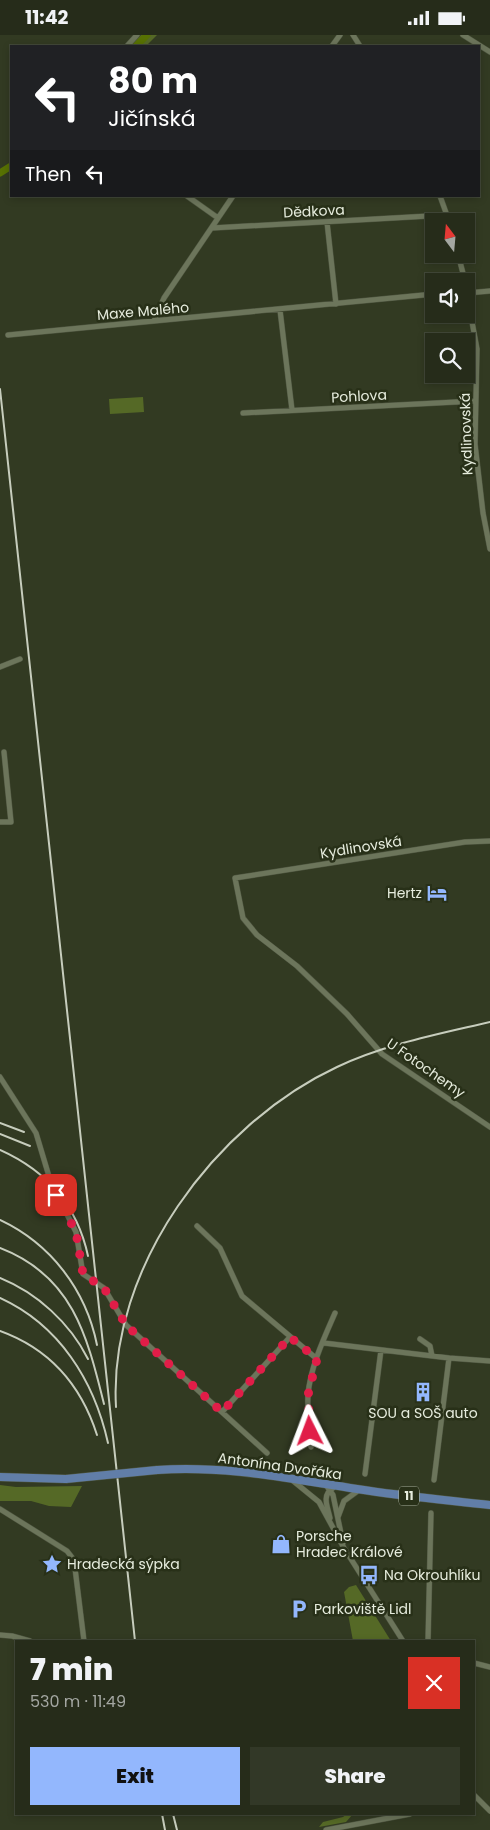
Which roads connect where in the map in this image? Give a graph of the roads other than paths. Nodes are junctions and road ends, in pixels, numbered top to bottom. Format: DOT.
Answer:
graph roads {
  1 [pos="137,35"];
  2 [pos="463,35"];
  3 [pos="128,45"];
  4 [pos="479,45"];
  5 [pos="188,197"];
  6 [pos="232,197"];
  7 [pos="440,197"];
  8 [pos="446,213"];
  9 [pos="218,218"];
  10 [pos="425,219"];
  11 [pos="327,222"];
  12 [pos="212,228"];
  13 [pos="475,290"];
  14 [pos="490,291"];
  15 [pos="425,295"];
  16 [pos="336,304"];
  17 [pos="280,310"];
  18 [pos="154,321"];
  19 [pos="472,323"];
  20 [pos="8,335"];
  21 [pos="475,401"];
  22 [pos="292,410"];
  23 [pos="244,413"];
  24 [pos="490,549"];
  25 [pos="20,659"];
  26 [pos="0,667"];
  27 [pos="4,752"];
  28 [pos="0,822"];
  29 [pos="490,841"];
  30 [pos="235,878"];
  31 [pos="0,1077"];
  32 [pos="490,1127"];
  33 [pos="197,1226"];
  34 [pos="335,1313"];
  35 [pos="290,1337"];
  36 [pos="420,1339"];
  37 [pos="324,1343"];
  38 [pos="381,1350"];
  39 [pos="432,1356"];
  40 [pos="448,1358"];
  41 [pos="317,1359"];
  42 [pos="490,1361"];
  43 [pos="222,1412"];
  44 [pos="311,1447"];
  45 [pos="267,1453"];
  46 [pos="365,1474"];
  47 [pos="0,1477"];
  48 [pos="290,1478"];
  49 [pos="434,1480"];
  50 [pos="334,1488"];
  51 [pos="359,1489"];
  52 [pos="490,1505"];
  53 [pos="0,1509"];
  54 [pos="431,1513"];
  55 [pos="338,1520"];
  56 [pos="332,1526"];
  57 [pos="344,1548"];
  58 [pos="0,1635"];
  59 [pos="26,1640"];
  60 [pos="84,1640"];
  61 [pos="402,1640"];
  62 [pos="428,1640"];
  63 [pos="475,1663"];
  64 [pos="490,1667"];
  65 [pos="475,1796"];
  66 [pos="490,1811"];
  67 [pos="405,1815"];
  68 [pos="326,1830"];
  1 -- 3 [label="street"];
  2 -- 4 [label="street"];
  5 -- 9 [label="street"];
  6 -- 9 [label="street"];
  7 -- 8 [label="street"];
  9 -- 12 [label="street"];
  10 -- 11 [label="street, Dědkova"];
  11 -- 12 [label="street, Dědkova"];
  11 -- 16 [label="street"];
  12 -- 18 [label="street"];
  13 -- 14 [label="street"];
  15 -- 16 [label="street, Maxe Malého"];
  16 -- 17 [label="street, Maxe Malého"];
  17 -- 18 [label="street, Maxe Malého"];
  17 -- 22 [label="street"];
  18 -- 20 [label="street, Maxe Malého"];
  19 -- 21 [label="street, Kydlinovská"];
  21 -- 22 [label="street, Pohlova"];
  21 -- 24 [label="street, Kydlinovská"];
  22 -- 23 [label="street, Pohlova"];
  25 -- 26 [label="street"];
  27 -- 28 [label="street"];
  29 -- 30 [label="street, Kydlinovská"];
  30 -- 32 [label="street, U Fotochemy"];
  31 -- 43 [label="street"];
  33 -- 35 [label="street"];
  34 -- 37 [label="street"];
  35 -- 41 [label="street"];
  35 -- 43 [label="street"];
  36 -- 39 [label="street"];
  37 -- 38 [label="street"];
  37 -- 41 [label="street"];
  38 -- 39 [label="street"];
  38 -- 46 [label="street"];
  39 -- 40 [label="street"];
  40 -- 42 [label="street"];
  40 -- 49 [label="street"];
  41 -- 44 [label="street"];
  43 -- 45 [label="street"];
  47 -- 48 [label="main road, Antonína Dvořáka / 11, bridge"];
  48 -- 50 [label="main road, Antonína Dvořáka / 11"];
  48 -- 56 [label="street"];
  50 -- 51 [label="main road, Antonína Dvořáka / 11"];
  50 -- 55 [label="street"];
  50 -- 56 [label="street"];
  51 -- 52 [label="main road, Antonína Dvořáka / 11"];
  51 -- 55 [label="street"];
  53 -- 60 [label="street"];
  54 -- 62 [label="street"];
  55 -- 57 [label="street"];
  56 -- 57 [label="street"];
  57 -- 61 [label="street"];
  58 -- 59 [label="street"];
  63 -- 64 [label="street"];
  65 -- 66 [label="street"];
  67 -- 68 [label="street"];
}
